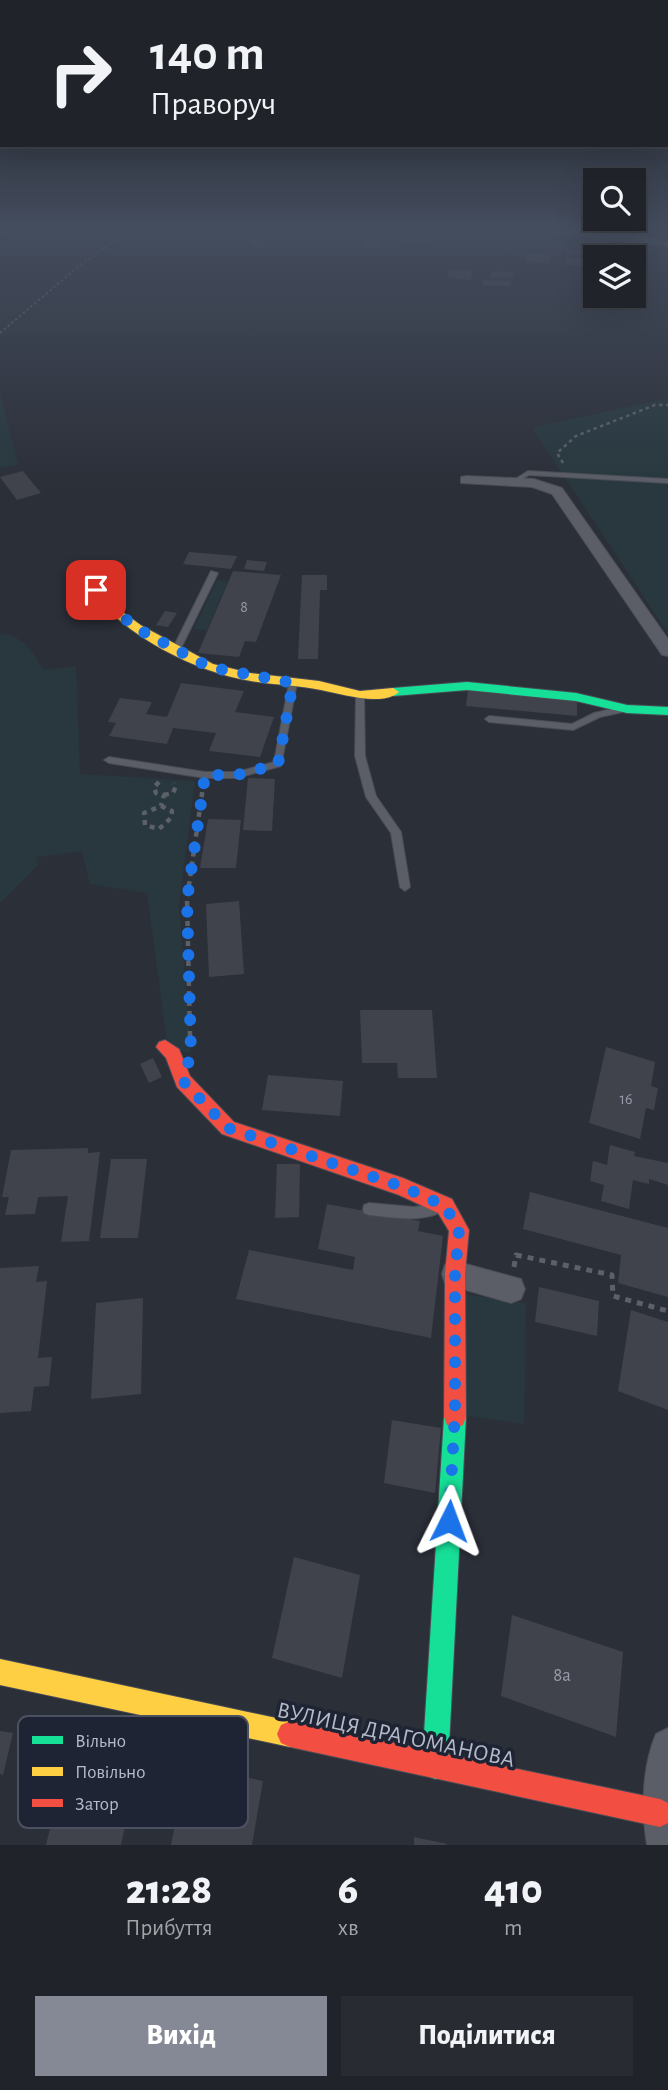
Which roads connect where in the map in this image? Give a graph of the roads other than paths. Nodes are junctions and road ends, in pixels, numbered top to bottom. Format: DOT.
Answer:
graph roads {
  1 [pos="466,480"];
  2 [pos="668,481"];
  3 [pos="514,482"];
  4 [pos="214,573"];
  5 [pos="96,590"];
  6 [pos="177,648"];
  7 [pos="668,651"];
  8 [pos="293,683"];
  9 [pos="360,695"];
  10 [pos="627,709"];
  11 [pos="668,711"];
  12 [pos="489,719"];
  13 [pos="109,760"];
  14 [pos="405,887"];
  15 [pos="166,1046"];
  16 [pos="445,1206"];
  17 [pos="369,1209"];
  18 [pos="455,1274"];
  19 [pos="511,1289"];
  20 [pos="0,1672"];
  21 [pos="204,1716"];
  22 [pos="248,1726"];
  23 [pos="668,1746"];
  24 [pos="435,1766"];
  25 [pos="663,1829"];
  1 -- 3 [label="street"];
  2 -- 3 [label="lane"];
  3 -- 7 [label="street"];
  4 -- 6 [label="lane"];
  5 -- 6 [label="street"];
  6 -- 8 [label="street"];
  8 -- 9 [label="street"];
  8 -- 13 [label="lane"];
  9 -- 10 [label="street"];
  9 -- 14 [label="lane"];
  10 -- 11 [label="street"];
  10 -- 12 [label="lane"];
  15 -- 16 [label="street"];
  16 -- 17 [label="lane"];
  16 -- 18 [label="street"];
  18 -- 19 [label="street"];
  18 -- 24 [label="street"];
  20 -- 21 [label="street, ВУЛИЦЯ ДРАГОМАНОВА"];
  22 -- 24 [label="street, ВУЛИЦЯ ДРАГОМАНОВА"];
  23 -- 25 [label="street"];
  24 -- 25 [label="street, ВУЛИЦЯ ДРАГОМАНОВА"];
}
